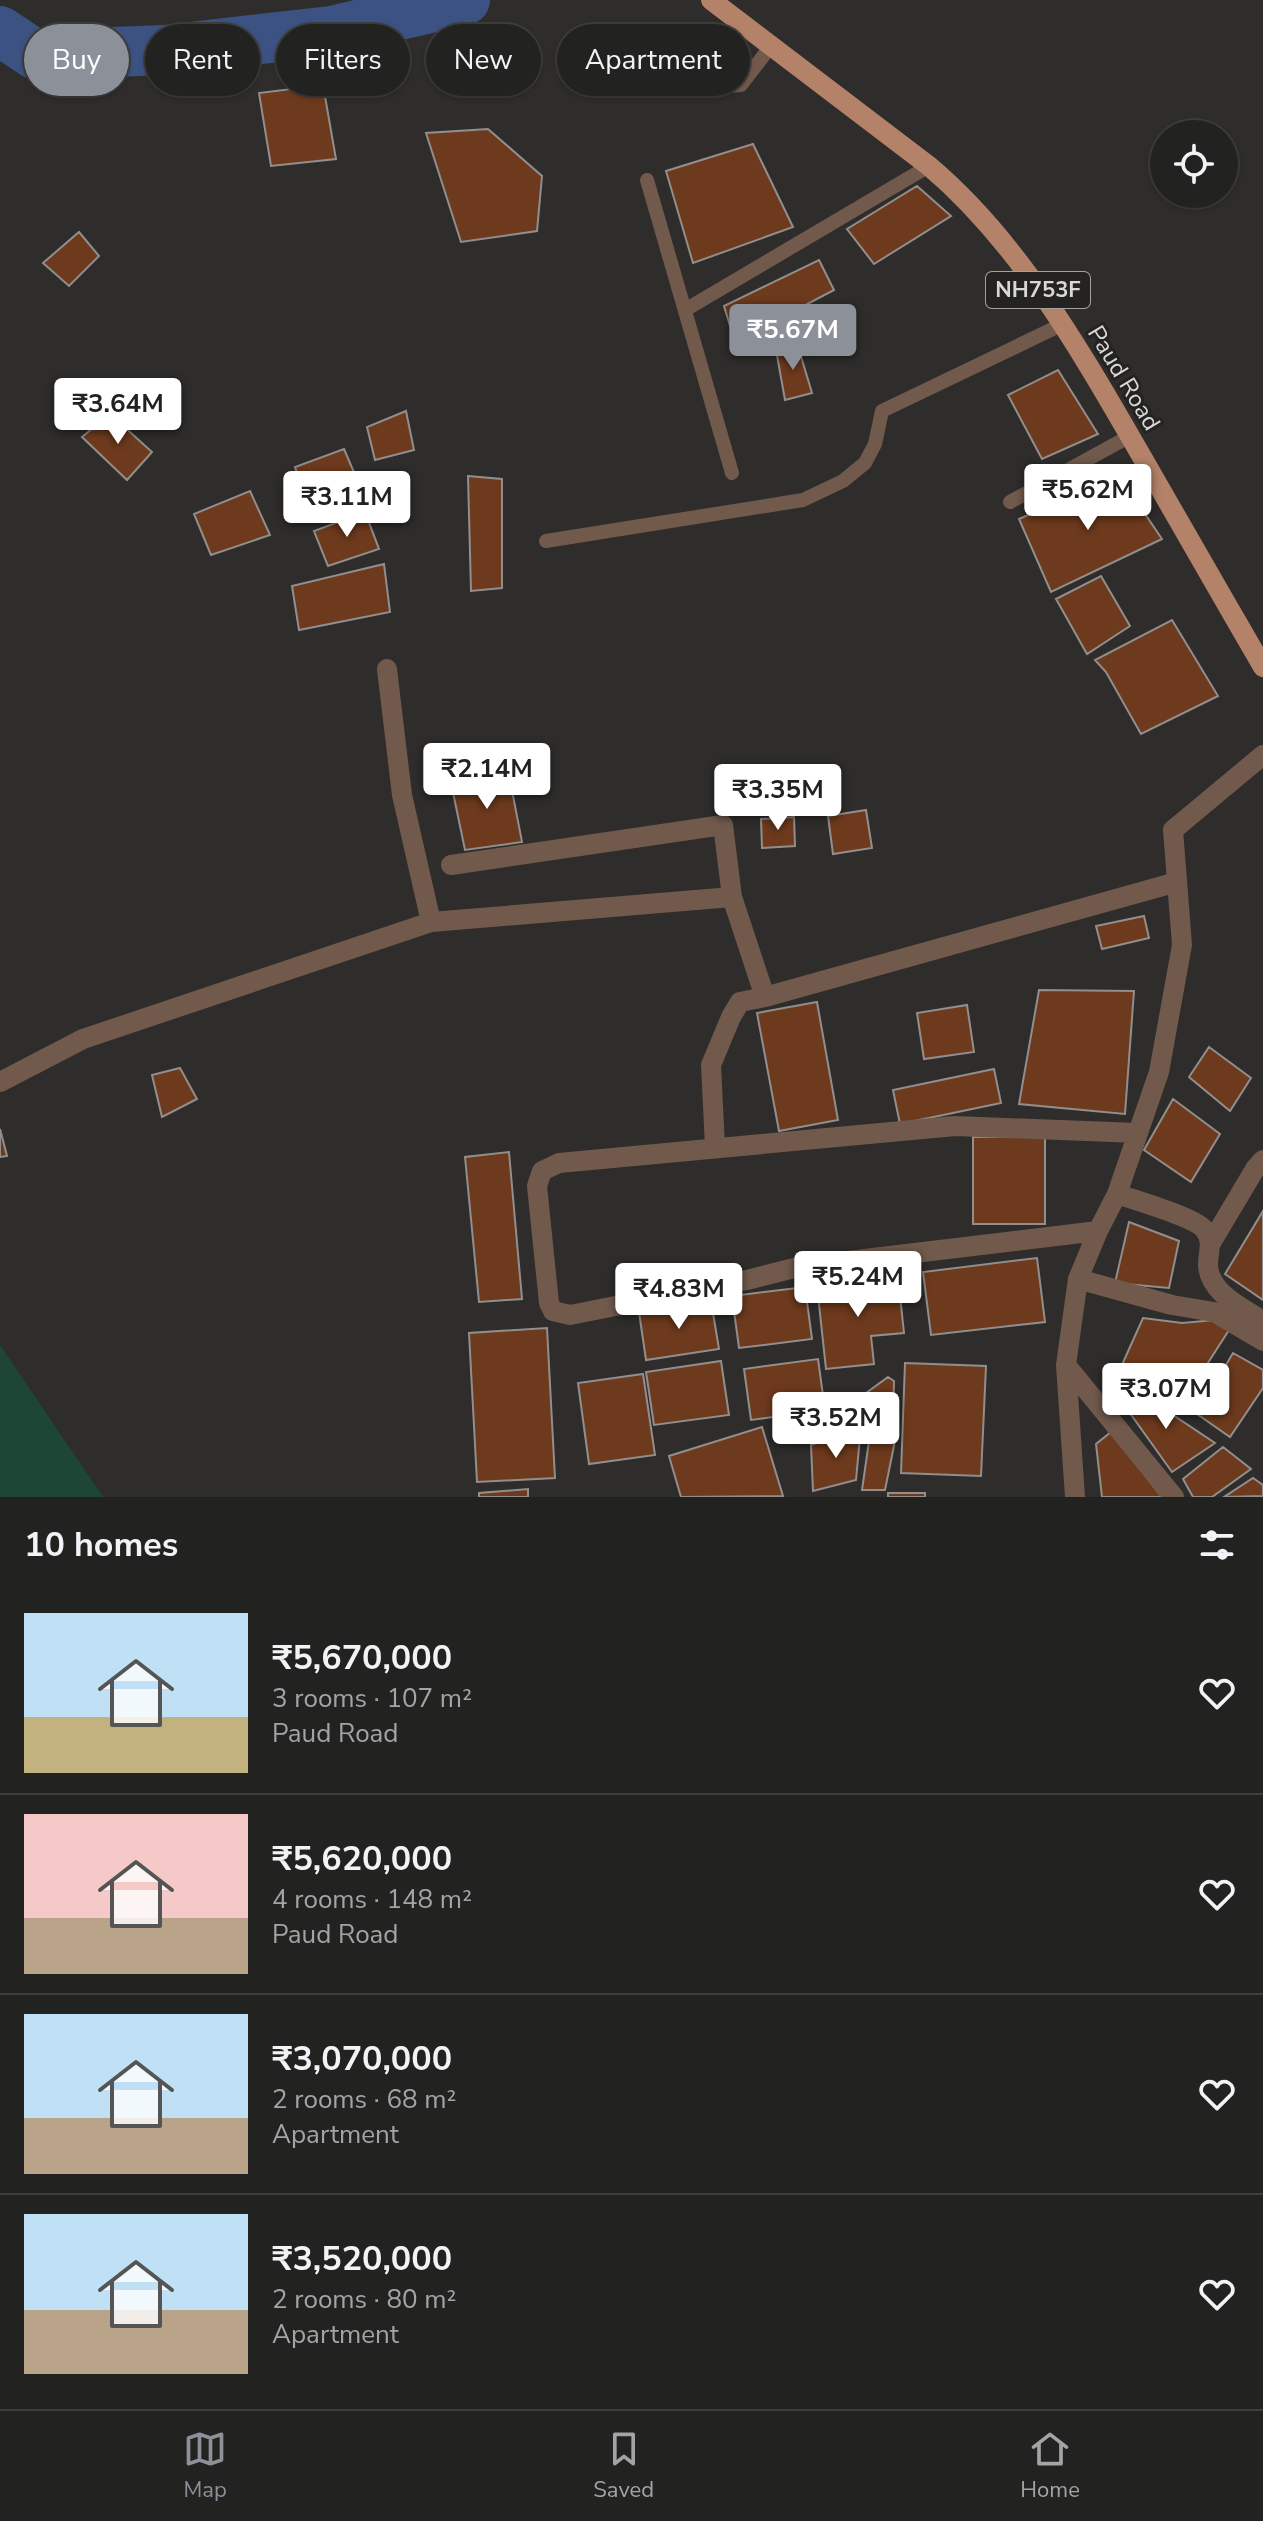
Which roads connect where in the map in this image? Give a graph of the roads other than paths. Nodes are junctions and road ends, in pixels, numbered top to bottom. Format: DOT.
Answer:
graph roads {
  1 [pos="711,0"];
  2 [pos="771,46"];
  3 [pos="750,73"];
  4 [pos="929,166"];
  5 [pos="647,180"];
  6 [pos="685,310"];
  7 [pos="1061,325"];
  8 [pos="1130,436"];
  9 [pos="732,473"];
  10 [pos="1010,502"];
  11 [pos="546,541"];
  12 [pos="1263,667"];
  13 [pos="387,669"];
  14 [pos="1263,755"];
  15 [pos="451,865"];
  16 [pos="1177,882"];
  17 [pos="732,897"];
  18 [pos="431,922"];
  19 [pos="765,997"];
  20 [pos="0,1082"];
  21 [pos="1137,1133"];
  22 [pos="715,1147"];
  23 [pos="1263,1160"];
  24 [pos="1117,1194"];
  25 [pos="1098,1231"];
  26 [pos="1211,1243"];
  27 [pos="1078,1279"];
  28 [pos="1263,1321"];
  29 [pos="1263,1341"];
  30 [pos="1066,1365"];
  31 [pos="1075,1497"];
  32 [pos="1174,1497"];
  1 -- 2 [label="main road, Paud Road / NH753F"];
  2 -- 3 [label="lane"];
  2 -- 4 [label="main road, Paud Road / NH753F"];
  4 -- 6 [label="lane"];
  4 -- 7 [label="main road, Paud Road / NH753F"];
  5 -- 6 [label="lane"];
  6 -- 9 [label="lane"];
  7 -- 8 [label="main road, Paud Road / NH753F"];
  7 -- 11 [label="lane"];
  8 -- 10 [label="lane"];
  8 -- 12 [label="main road, Paud Road / NH753F"];
  13 -- 18 [label="street"];
  14 -- 16 [label="street"];
  15 -- 17 [label="street"];
  16 -- 19 [label="street"];
  16 -- 21 [label="street"];
  17 -- 18 [label="street"];
  17 -- 19 [label="street"];
  18 -- 20 [label="street"];
  19 -- 22 [label="street"];
  21 -- 22 [label="street"];
  21 -- 24 [label="street"];
  22 -- 25 [label="street"];
  23 -- 26 [label="street"];
  24 -- 25 [label="street"];
  24 -- 26 [label="street"];
  25 -- 27 [label="street"];
  26 -- 28 [label="street"];
  27 -- 29 [label="street"];
  27 -- 30 [label="street"];
  30 -- 31 [label="street"];
  30 -- 32 [label="street"];
}
